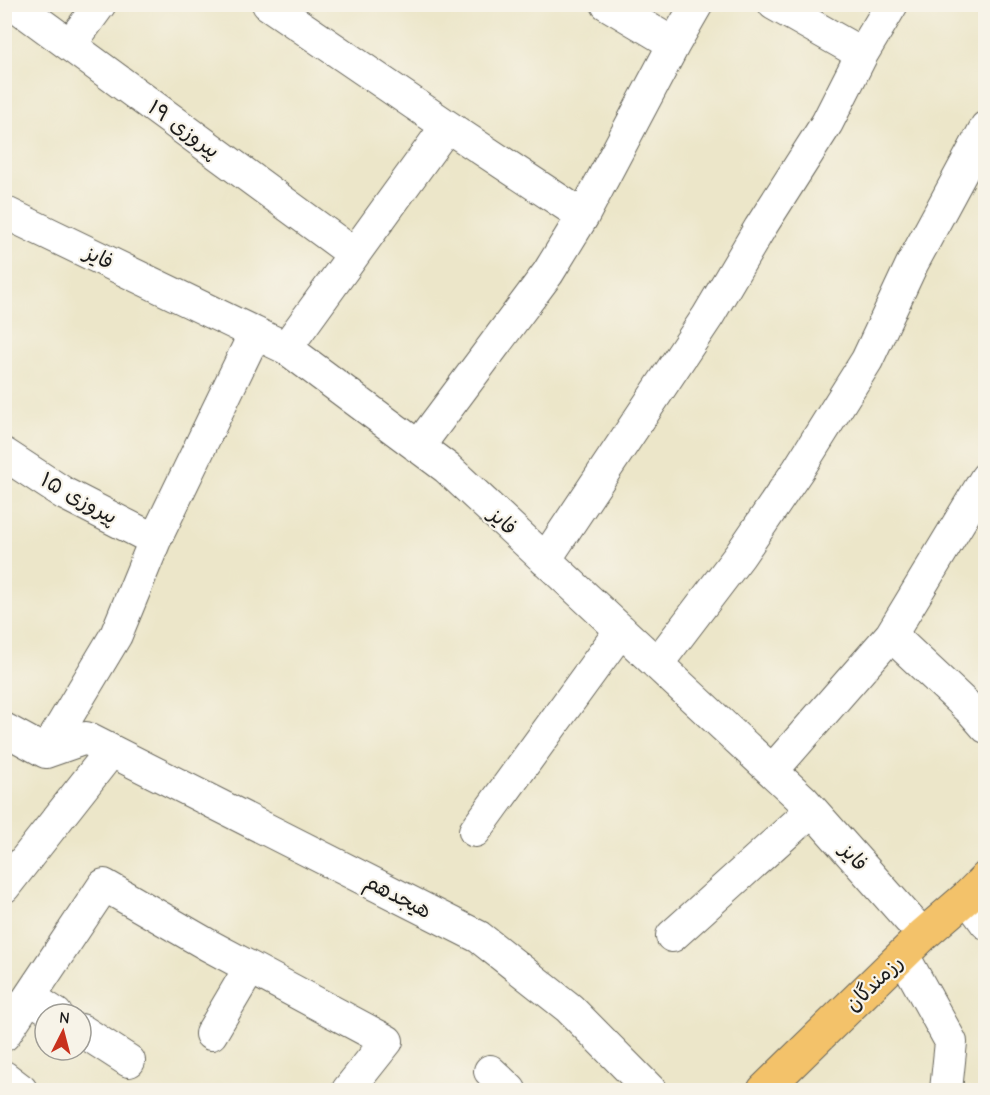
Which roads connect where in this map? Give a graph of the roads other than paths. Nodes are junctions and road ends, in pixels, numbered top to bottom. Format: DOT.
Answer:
graph roads {
  1 [pos="14,4"];
  2 [pos="100,4"];
  3 [pos="268,4"];
  4 [pos="607,4"];
  5 [pos="697,4"];
  6 [pos="774,4"];
  7 [pos="892,4"];
  8 [pos="674,44"];
  9 [pos="70,45"];
  10 [pos="862,54"];
  11 [pos="447,126"];
  12 [pos="986,127"];
  13 [pos="4,212"];
  14 [pos="583,216"];
  15 [pos="354,254"];
  16 [pos="255,333"];
  17 [pos="286,348"];
  18 [pos="418,447"];
  19 [pos="4,454"];
  20 [pos="981,493"];
  21 [pos="155,540"];
  22 [pos="545,560"];
  23 [pos="621,630"];
  24 [pos="891,635"];
  25 [pos="657,664"];
  26 [pos="981,709"];
  27 [pos="4,729"];
  28 [pos="111,751"];
  29 [pos="46,752"];
  30 [pos="772,771"];
  31 [pos="812,810"];
  32 [pos="475,831"];
  33 [pos="4,887"];
  34 [pos="976,887"];
  35 [pos="986,923"];
  36 [pos="672,936"];
  37 [pos="913,945"];
  38 [pos="250,968"];
  39 [pos="30,997"];
  40 [pos="38,1002"];
  41 [pos="211,1034"];
  42 [pos="4,1035"];
  43 [pos="93,1038"];
  44 [pos="129,1061"];
  45 [pos="4,1077"];
  46 [pos="21,1090"];
  47 [pos="348,1090"];
  48 [pos="650,1090"];
  49 [pos="764,1090"];
  50 [pos="946,1090"];
  1 -- 9 [label="street, پیروزی ۱۹"];
  2 -- 9 [label="street"];
  3 -- 11 [label="street"];
  4 -- 8 [label="street"];
  5 -- 8 [label="street"];
  6 -- 10 [label="street"];
  7 -- 10 [label="street"];
  8 -- 14 [label="street"];
  9 -- 15 [label="street, پیروزی ۱۹"];
  10 -- 22 [label="street"];
  11 -- 14 [label="street"];
  11 -- 15 [label="street"];
  12 -- 25 [label="street"];
  13 -- 16 [label="street, فایز"];
  14 -- 18 [label="street"];
  15 -- 17 [label="street"];
  16 -- 17 [label="street, فایز"];
  16 -- 21 [label="street"];
  17 -- 18 [label="street, فایز"];
  18 -- 22 [label="street, فایز"];
  19 -- 21 [label="street, پیروزی ۱۵"];
  20 -- 24 [label="street"];
  21 -- 29 [label="street"];
  22 -- 23 [label="street, فایز"];
  23 -- 25 [label="street, فایز"];
  23 -- 32 [label="street"];
  24 -- 26 [label="street"];
  24 -- 30 [label="street"];
  25 -- 30 [label="street, فایز"];
  27 -- 29 [label="street"];
  28 -- 29 [label="street, هیجدهم"];
  28 -- 33 [label="street"];
  28 -- 48 [label="street, هیجدهم"];
  30 -- 31 [label="street, فایز"];
  31 -- 36 [label="street"];
  31 -- 37 [label="street, فایز"];
  34 -- 35 [label="street"];
  34 -- 37 [label="main road, رزمندگان"];
  37 -- 49 [label="main road, رزمندگان"];
  37 -- 50 [label="street, فایز"];
  38 -- 39 [label="street"];
  38 -- 41 [label="street"];
  38 -- 47 [label="street"];
  39 -- 40 [label="street"];
  39 -- 42 [label="street"];
  43 -- 44 [label="street"];
  45 -- 46 [label="street"];
}
